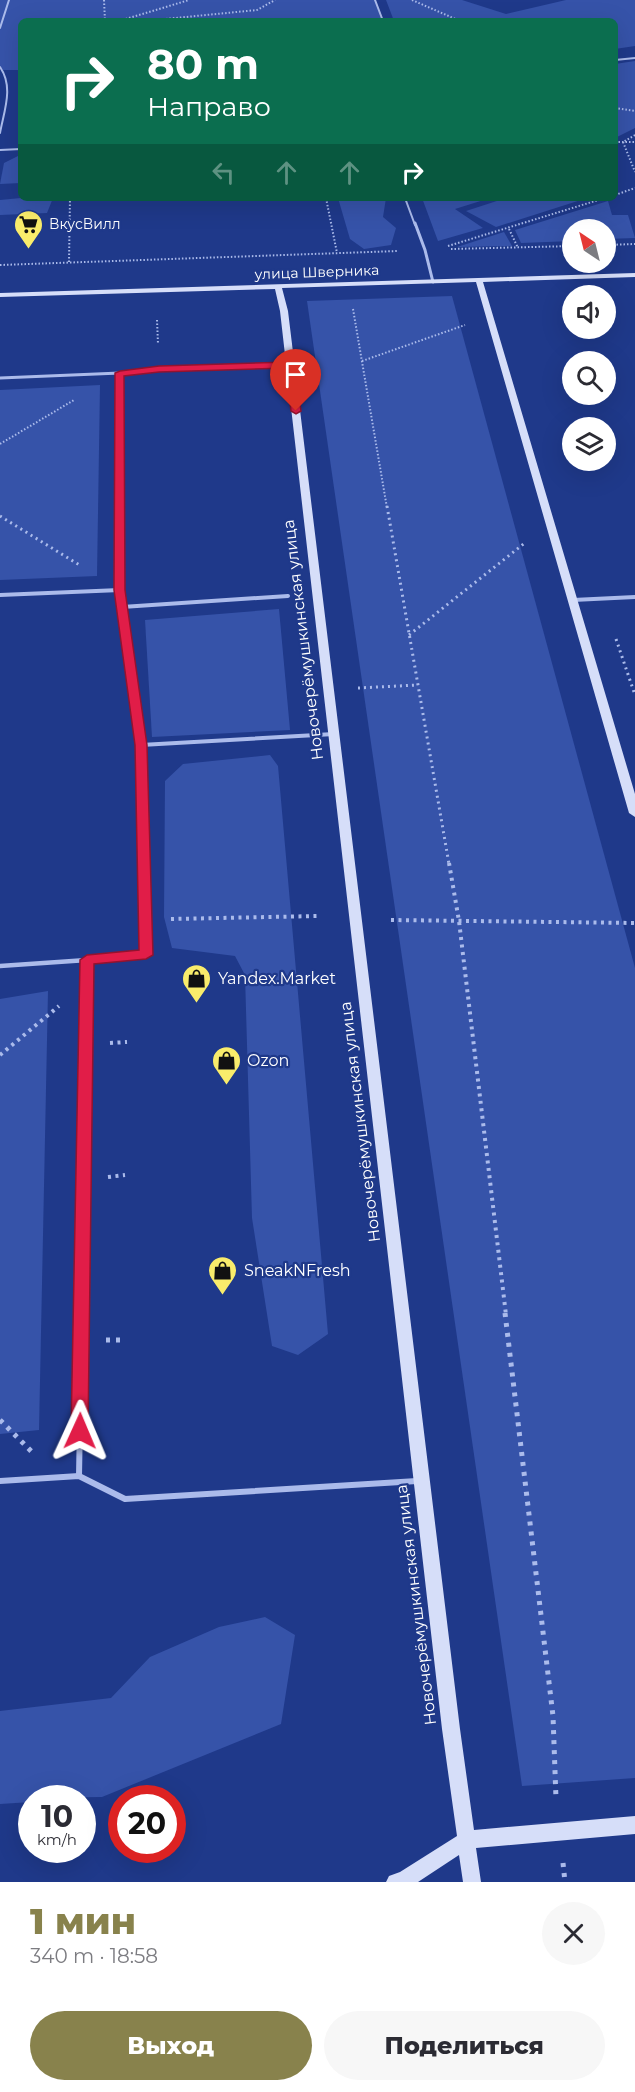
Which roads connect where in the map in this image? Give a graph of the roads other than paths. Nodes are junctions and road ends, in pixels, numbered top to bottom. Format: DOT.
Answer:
graph roads {
  1 [pos="9,0"];
  2 [pos="375,0"];
  3 [pos="382,18"];
  4 [pos="0,28"];
  5 [pos="635,58"];
  6 [pos="618,60"];
  7 [pos="0,67"];
  8 [pos="0,133"];
  9 [pos="18,149"];
  10 [pos="0,150"];
  11 [pos="406,201"];
  12 [pos="635,275"];
  13 [pos="479,280"];
  14 [pos="433,282"];
  15 [pos="279,287"];
  16 [pos="0,295"];
  17 [pos="291,365"];
  18 [pos="120,373"];
  19 [pos="0,378"];
  20 [pos="120,590"];
  21 [pos="0,595"];
  22 [pos="288,596"];
  23 [pos="635,597"];
  24 [pos="573,600"];
  25 [pos="122,607"];
  26 [pos="334,734"];
  27 [pos="141,745"];
  28 [pos="635,813"];
  29 [pos="87,960"];
  30 [pos="0,966"];
  31 [pos="79,1476"];
  32 [pos="421,1480"];
  33 [pos="0,1481"];
  34 [pos="635,1825"];
  35 [pos="466,1840"];
  36 [pos="395,1882"];
  37 [pos="403,1882"];
  38 [pos="472,1882"];
  1 -- 4 [label="lane"];
  2 -- 3 [label="lane"];
  5 -- 6 [label="lane"];
  7 -- 8 [label="lane"];
  9 -- 10 [label="lane"];
  11 -- 14 [label="lane"];
  12 -- 13 [label="street, улица Шверника"];
  13 -- 14 [label="street, улица Шверника"];
  13 -- 24 [label="street"];
  14 -- 15 [label="street, улица Шверника"];
  15 -- 16 [label="street, улица Шверника"];
  15 -- 17 [label="street, Новочерёмушкинская улица"];
  17 -- 18 [label="lane"];
  17 -- 26 [label="street, Новочерёмушкинская улица"];
  18 -- 19 [label="lane"];
  18 -- 20 [label="lane"];
  20 -- 21 [label="lane"];
  20 -- 25 [label="lane"];
  22 -- 25 [label="lane"];
  23 -- 24 [label="lane"];
  24 -- 28 [label="street"];
  25 -- 27 [label="lane"];
  26 -- 27 [label="lane"];
  26 -- 32 [label="street, Новочерёмушкинская улица"];
  27 -- 29 [label="lane"];
  29 -- 30 [label="lane"];
  29 -- 31 [label="lane"];
  31 -- 32 [label="lane"];
  31 -- 33 [label="lane"];
  32 -- 35 [label="street, Новочерёмушкинская улица"];
  34 -- 35 [label="street"];
  35 -- 37 [label="street"];
  35 -- 38 [label="street, Новочерёмушкинская улица"];
  36 -- 37 [label="street"];
}
